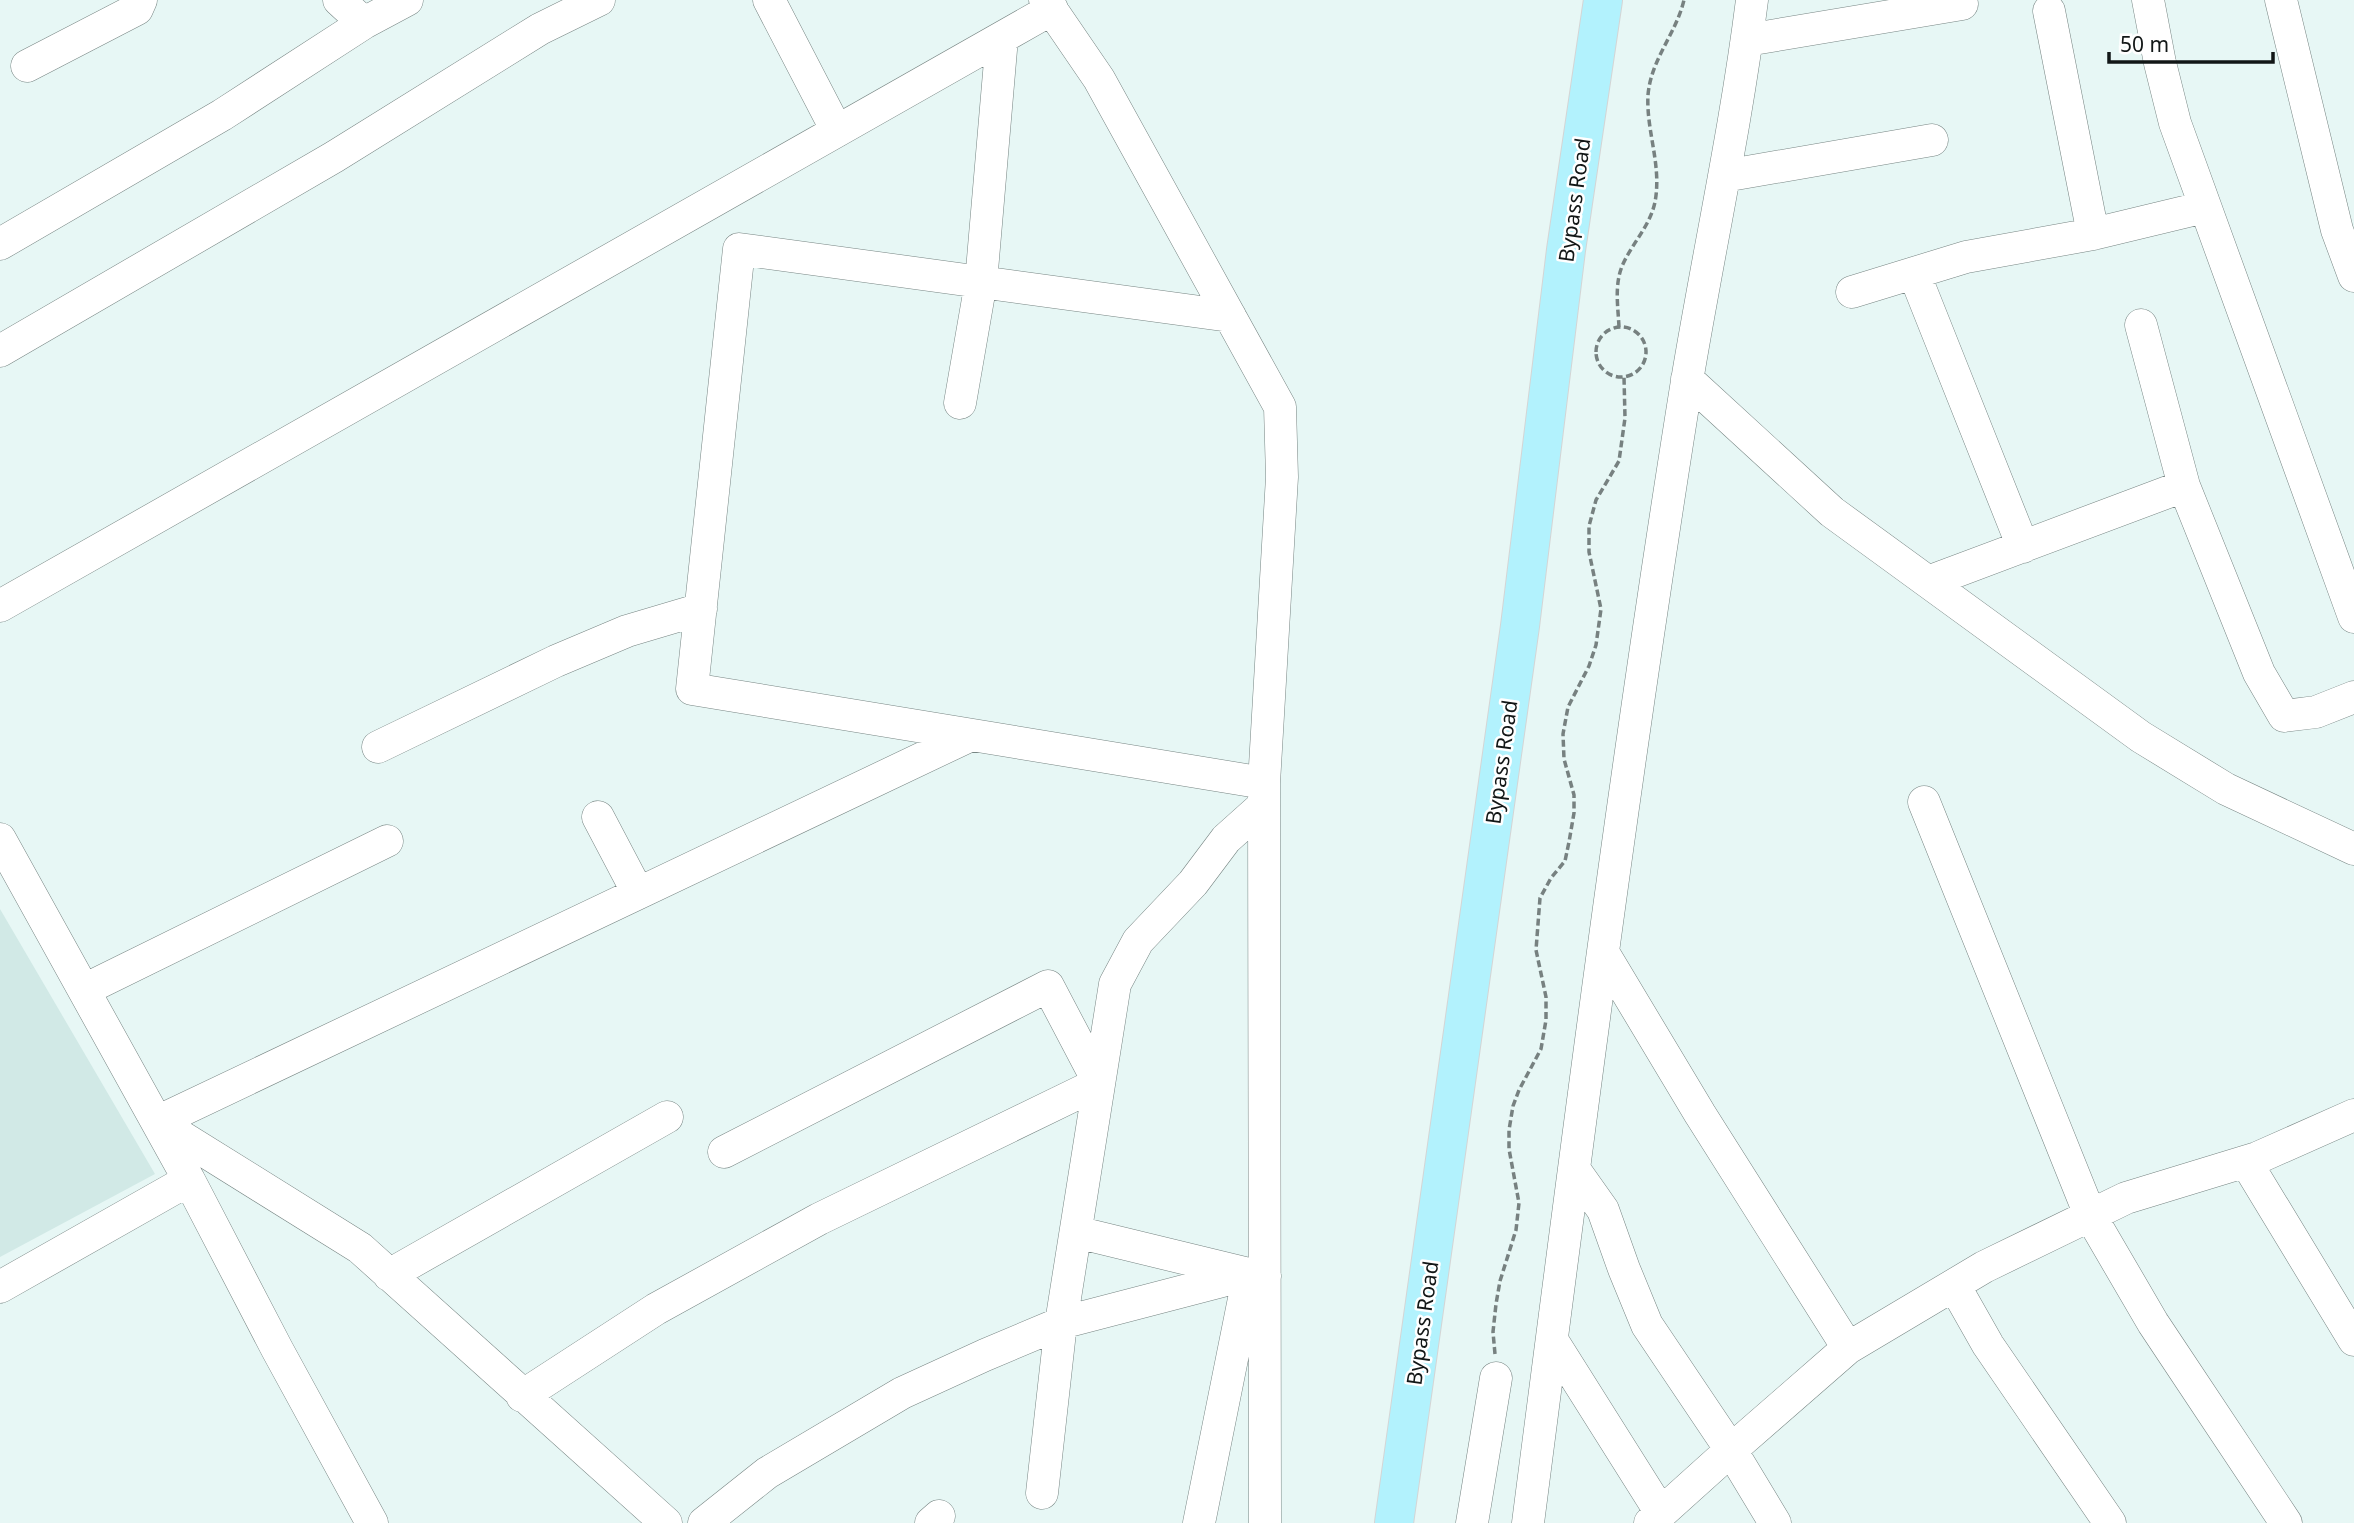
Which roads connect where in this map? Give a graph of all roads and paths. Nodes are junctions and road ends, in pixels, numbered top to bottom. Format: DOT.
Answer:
graph roads {
  1 [pos="141,0"];
  2 [pos="339,0"];
  3 [pos="407,0"];
  4 [pos="599,0"];
  5 [pos="769,0"];
  6 [pos="1603,0"];
  7 [pos="1685,0"];
  8 [pos="1752,0"];
  9 [pos="2148,0"];
  10 [pos="2281,0"];
  11 [pos="1962,4"];
  12 [pos="1049,5"];
  13 [pos="2049,11"];
  14 [pos="364,23"];
  15 [pos="1002,38"];
  16 [pos="1747,40"];
  17 [pos="27,66"];
  18 [pos="837,131"];
  19 [pos="1932,140"];
  20 [pos="1724,176"];
  21 [pos="2205,207"];
  22 [pos="2093,233"];
  23 [pos="0,244"];
  24 [pos="1914,273"];
  25 [pos="2354,276"];
  26 [pos="981,282"];
  27 [pos="1852,292"];
  28 [pos="1230,316"];
  29 [pos="2141,325"];
  30 [pos="1619,327"];
  31 [pos="0,351"];
  32 [pos="1624,377"];
  33 [pos="1688,379"];
  34 [pos="960,403"];
  35 [pos="2183,486"];
  36 [pos="2023,547"];
  37 [pos="1928,582"];
  38 [pos="0,606"];
  39 [pos="701,609"];
  40 [pos="2354,617"];
  41 [pos="2354,697"];
  42 [pos="969,736"];
  43 [pos="378,747"];
  44 [pos="1264,794"];
  45 [pos="1924,802"];
  46 [pos="598,817"];
  47 [pos="0,839"];
  48 [pos="387,841"];
  49 [pos="2354,849"];
  50 [pos="638,893"];
  51 [pos="1604,954"];
  52 [pos="84,990"];
  53 [pos="1099,1083"];
  54 [pos="2354,1115"];
  55 [pos="667,1117"];
  56 [pos="157,1122"];
  57 [pos="724,1152"];
  58 [pos="2246,1162"];
  59 [pos="1574,1168"];
  60 [pos="189,1180"];
  61 [pos="2090,1215"];
  62 [pos="1076,1232"];
  63 [pos="389,1275"];
  64 [pos="1257,1275"];
  65 [pos="1954,1285"];
  66 [pos="0,1287"];
  67 [pos="1061,1323"];
  68 [pos="1552,1340"];
  69 [pos="2354,1340"];
  70 [pos="1848,1349"];
  71 [pos="1496,1378"];
  72 [pos="522,1395"];
  73 [pos="1731,1450"];
  74 [pos="1042,1493"];
  75 [pos="1656,1518"];
  76 [pos="372,1523"];
  77 [pos="666,1523"];
  78 [pos="704,1523"];
  79 [pos="1199,1523"];
  80 [pos="1265,1523"];
  81 [pos="1394,1523"];
  82 [pos="1472,1523"];
  83 [pos="1528,1523"];
  84 [pos="1775,1523"];
  85 [pos="2110,1523"];
  86 [pos="2286,1523"];
  1 -- 17 [label="street"];
  2 -- 14 [label="street"];
  3 -- 14 [label="street"];
  4 -- 31 [label="street"];
  5 -- 18 [label="street"];
  6 -- 81 [label="main road, Bypass Road"];
  7 -- 30 [label="path"];
  8 -- 16 [label="street"];
  9 -- 21 [label="street"];
  10 -- 25 [label="street"];
  11 -- 16 [label="street"];
  12 -- 15 [label="street"];
  12 -- 28 [label="street"];
  13 -- 22 [label="street"];
  14 -- 23 [label="street"];
  15 -- 18 [label="street"];
  15 -- 26 [label="street"];
  16 -- 20 [label="street"];
  18 -- 38 [label="street"];
  19 -- 20 [label="street"];
  20 -- 33 [label="street"];
  21 -- 22 [label="street"];
  21 -- 40 [label="street"];
  22 -- 24 [label="street"];
  24 -- 27 [label="street"];
  24 -- 36 [label="street"];
  26 -- 28 [label="street"];
  26 -- 34 [label="street"];
  26 -- 39 [label="street"];
  28 -- 44 [label="street"];
  29 -- 35 [label="street"];
  30 -- 32 [label="path"];
  30 -- 32 [label="path"];
  32 -- 71 [label="path"];
  33 -- 37 [label="street"];
  33 -- 51 [label="street"];
  35 -- 36 [label="street"];
  35 -- 41 [label="street"];
  36 -- 37 [label="street"];
  37 -- 49 [label="street"];
  39 -- 42 [label="street"];
  39 -- 43 [label="street"];
  42 -- 44 [label="street"];
  42 -- 50 [label="street"];
  44 -- 53 [label="street"];
  44 -- 64 [label="street"];
  45 -- 61 [label="street"];
  46 -- 50 [label="street"];
  47 -- 52 [label="street"];
  48 -- 52 [label="street"];
  50 -- 56 [label="street"];
  51 -- 59 [label="street"];
  51 -- 70 [label="street"];
  52 -- 56 [label="street"];
  53 -- 57 [label="street"];
  53 -- 62 [label="street"];
  53 -- 72 [label="street"];
  54 -- 58 [label="street"];
  55 -- 63 [label="street"];
  56 -- 60 [label="street"];
  56 -- 63 [label="street"];
  58 -- 61 [label="street"];
  58 -- 69 [label="street"];
  59 -- 68 [label="street"];
  59 -- 73 [label="street"];
  60 -- 66 [label="street"];
  60 -- 76 [label="street"];
  61 -- 65 [label="street"];
  61 -- 86 [label="street"];
  62 -- 64 [label="street"];
  62 -- 67 [label="street"];
  63 -- 72 [label="street"];
  64 -- 67 [label="street"];
  64 -- 79 [label="street"];
  64 -- 80 [label="street"];
  65 -- 70 [label="street"];
  65 -- 85 [label="street"];
  67 -- 74 [label="street"];
  67 -- 78 [label="street"];
  68 -- 75 [label="street"];
  68 -- 83 [label="street"];
  70 -- 73 [label="street"];
  71 -- 82 [label="street"];
  72 -- 77 [label="street"];
  73 -- 75 [label="street"];
  73 -- 84 [label="street"];
}
